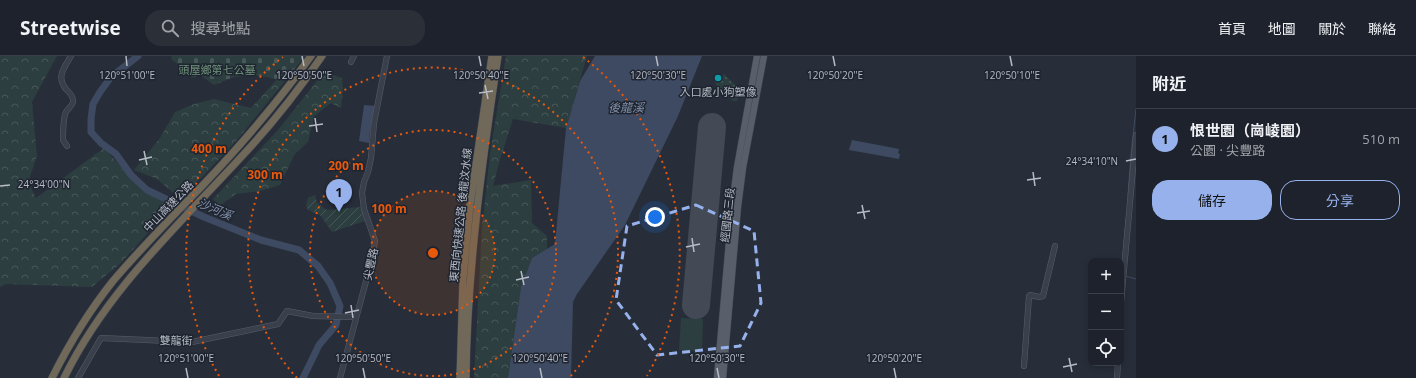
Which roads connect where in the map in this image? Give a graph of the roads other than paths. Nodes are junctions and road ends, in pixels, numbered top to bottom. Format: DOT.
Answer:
graph roads {
  1 [pos="71,56"];
  2 [pos="311,56"];
  3 [pos="322,56"];
  4 [pos="354,56"];
  5 [pos="387,56"];
  6 [pos="492,56"];
  7 [pos="498,56"];
  8 [pos="757,56"];
  9 [pos="764,56"];
  10 [pos="351,62"];
  11 [pos="1136,135"];
  12 [pos="67,146"];
  13 [pos="1055,246"];
  14 [pos="1122,294"];
  15 [pos="356,317"];
  16 [pos="1024,366"];
  17 [pos="1118,366"];
  18 [pos="52,378"];
  19 [pos="64,378"];
  20 [pos="78,378"];
  21 [pos="340,378"];
  22 [pos="460,378"];
  23 [pos="468,378"];
  24 [pos="717,378"];
  25 [pos="723,378"];
  26 [pos="1117,378"];
  1 -- 12 [label="street"];
  2 -- 18 [label="highway, 中山高速公路"];
  3 -- 19 [label="highway, 中山高速公路"];
  4 -- 10 [label="street"];
  5 -- 15 [label="street, 尖豐路"];
  6 -- 22 [label="highway, 東西向快速公路 後龍汶水線"];
  7 -- 23 [label="highway, 東西向快速公路 後龍汶水線"];
  8 -- 24 [label="main road, 經國路三段"];
  9 -- 25 [label="main road, 經國路三段"];
  11 -- 14 [label="street"];
  13 -- 16 [label="street"];
  15 -- 20 [label="street, 雙龍街"];
  15 -- 21 [label="street, 尖豐路"];
  17 -- 26 [label="street"];
}
